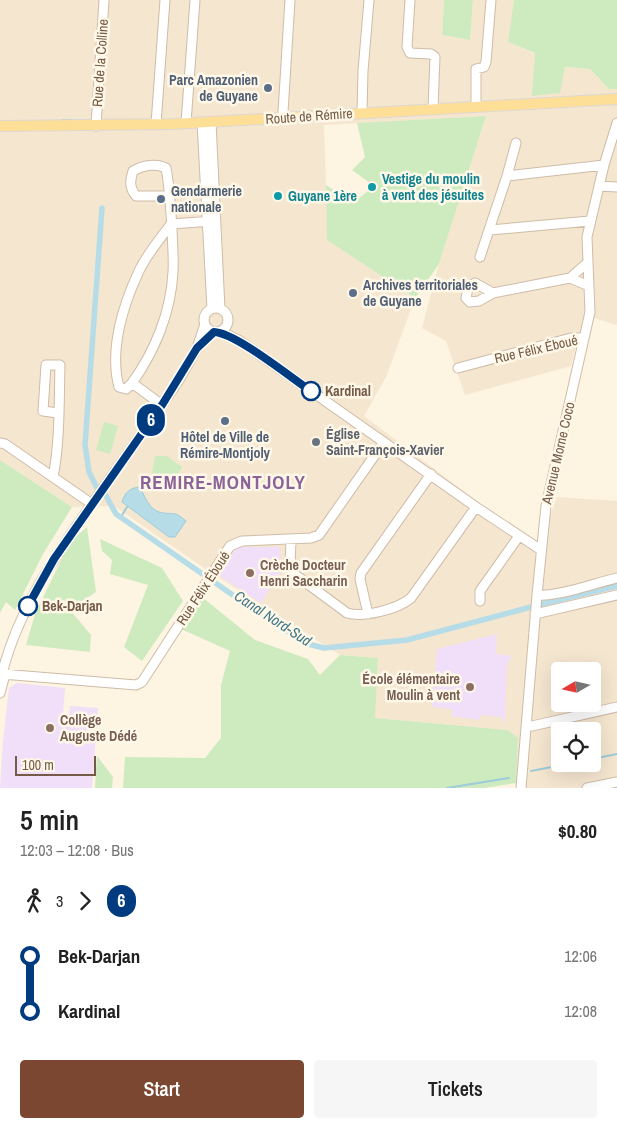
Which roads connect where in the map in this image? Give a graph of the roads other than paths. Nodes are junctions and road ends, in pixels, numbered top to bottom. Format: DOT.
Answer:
graph roads {
  1 [pos="104,0"];
  2 [pos="165,0"];
  3 [pos="195,0"];
  4 [pos="290,0"];
  5 [pos="369,0"];
  6 [pos="410,0"];
  7 [pos="491,0"];
  8 [pos="617,99"];
  9 [pos="476,106"];
  10 [pos="434,108"];
  11 [pos="362,112"];
  12 [pos="285,118"];
  13 [pos="206,122"];
  14 [pos="186,123"];
  15 [pos="617,123"];
  16 [pos="156,124"];
  17 [pos="0,126"];
  18 [pos="96,126"];
  19 [pos="516,143"];
  20 [pos="604,165"];
  21 [pos="507,176"];
  22 [pos="600,186"];
  23 [pos="617,186"];
  24 [pos="170,196"];
  25 [pos="211,221"];
  26 [pos="590,221"];
  27 [pos="171,224"];
  28 [pos="490,230"];
  29 [pos="480,257"];
  30 [pos="587,263"];
  31 [pos="570,278"];
  32 [pos="589,286"];
  33 [pos="493,293"];
  34 [pos="216,309"];
  35 [pos="228,321"];
  36 [pos="206,324"];
  37 [pos="217,331"];
  38 [pos="584,338"];
  39 [pos="240,341"];
  40 [pos="197,348"];
  41 [pos="458,368"];
  42 [pos="132,383"];
  43 [pos="162,405"];
  44 [pos="58,413"];
  45 [pos="384,442"];
  46 [pos="0,443"];
  47 [pos="431,474"];
  48 [pos="53,478"];
  49 [pos="92,504"];
  50 [pos="476,507"];
  51 [pos="519,536"];
  52 [pos="291,540"];
  53 [pos="541,550"];
  54 [pos="617,578"];
  55 [pos="536,594"];
  56 [pos="617,595"];
  57 [pos="480,601"];
  58 [pos="368,614"];
  59 [pos="535,618"];
  60 [pos="2,677"];
  61 [pos="0,693"];
  62 [pos="617,708"];
  63 [pos="526,726"];
  64 [pos="617,782"];
  65 [pos="521,788"];
  66 [pos="587,788"];
  1 -- 18 [label="street, Rue de la Colline"];
  2 -- 16 [label="street"];
  3 -- 14 [label="street"];
  4 -- 12 [label="street"];
  5 -- 11 [label="street"];
  6 -- 10 [label="street"];
  7 -- 9 [label="street"];
  8 -- 9 [label="main road, Route de Rémire"];
  9 -- 10 [label="main road, Route de Rémire"];
  10 -- 11 [label="main road, Route de Rémire"];
  11 -- 12 [label="main road, Route de Rémire"];
  12 -- 13 [label="main road, Route de Rémire"];
  13 -- 14 [label="main road, Route de Rémire"];
  13 -- 25 [label="street"];
  14 -- 16 [label="main road, Route de Rémire"];
  15 -- 20 [label="street, Avenue Morne Coco"];
  16 -- 18 [label="main road, Route de Rémire"];
  17 -- 18 [label="main road, Route de Rémire"];
  19 -- 21 [label="street"];
  20 -- 21 [label="street"];
  20 -- 22 [label="street, Avenue Morne Coco"];
  21 -- 28 [label="street"];
  22 -- 23 [label="street"];
  22 -- 26 [label="street, Avenue Morne Coco"];
  24 -- 24 [label="street"];
  24 -- 27 [label="street"];
  25 -- 27 [label="street"];
  25 -- 34 [label="street"];
  26 -- 28 [label="street"];
  26 -- 30 [label="street, Avenue Morne Coco"];
  27 -- 42 [label="street"];
  27 -- 42 [label="street"];
  28 -- 29 [label="street"];
  30 -- 31 [label="street"];
  30 -- 32 [label="street, Avenue Morne Coco"];
  31 -- 32 [label="street"];
  31 -- 33 [label="street"];
  32 -- 38 [label="street, Avenue Morne Coco"];
  34 -- 35 [label="street"];
  34 -- 36 [label="street"];
  35 -- 37 [label="street"];
  35 -- 39 [label="street"];
  36 -- 37 [label="street"];
  36 -- 40 [label="street"];
  37 -- 39 [label="street"];
  37 -- 40 [label="street"];
  38 -- 41 [label="street, Rue Félix Éboué"];
  38 -- 53 [label="street, Avenue Morne Coco"];
  39 -- 45 [label="street"];
  40 -- 43 [label="street"];
  42 -- 43 [label="street"];
  43 -- 49 [label="street"];
  44 -- 44 [label="street"];
  44 -- 48 [label="street"];
  45 -- 47 [label="street"];
  45 -- 52 [label="street, Rue Félix Éboué"];
  46 -- 48 [label="street"];
  47 -- 50 [label="street"];
  47 -- 58 [label="street"];
  48 -- 49 [label="street"];
  49 -- 60 [label="street"];
  50 -- 51 [label="street"];
  50 -- 58 [label="street"];
  51 -- 53 [label="street"];
  51 -- 57 [label="street"];
  52 -- 58 [label="street"];
  52 -- 60 [label="street, Rue Félix Éboué"];
  53 -- 55 [label="street, Avenue Morne Coco"];
  54 -- 55 [label="street"];
  55 -- 59 [label="street, Avenue Morne Coco"];
  56 -- 59 [label="street"];
  59 -- 63 [label="street, Avenue Morne Coco"];
  60 -- 61 [label="street"];
  62 -- 63 [label="street"];
  63 -- 65 [label="street, Avenue Morne Coco"];
  64 -- 66 [label="street"];
}
